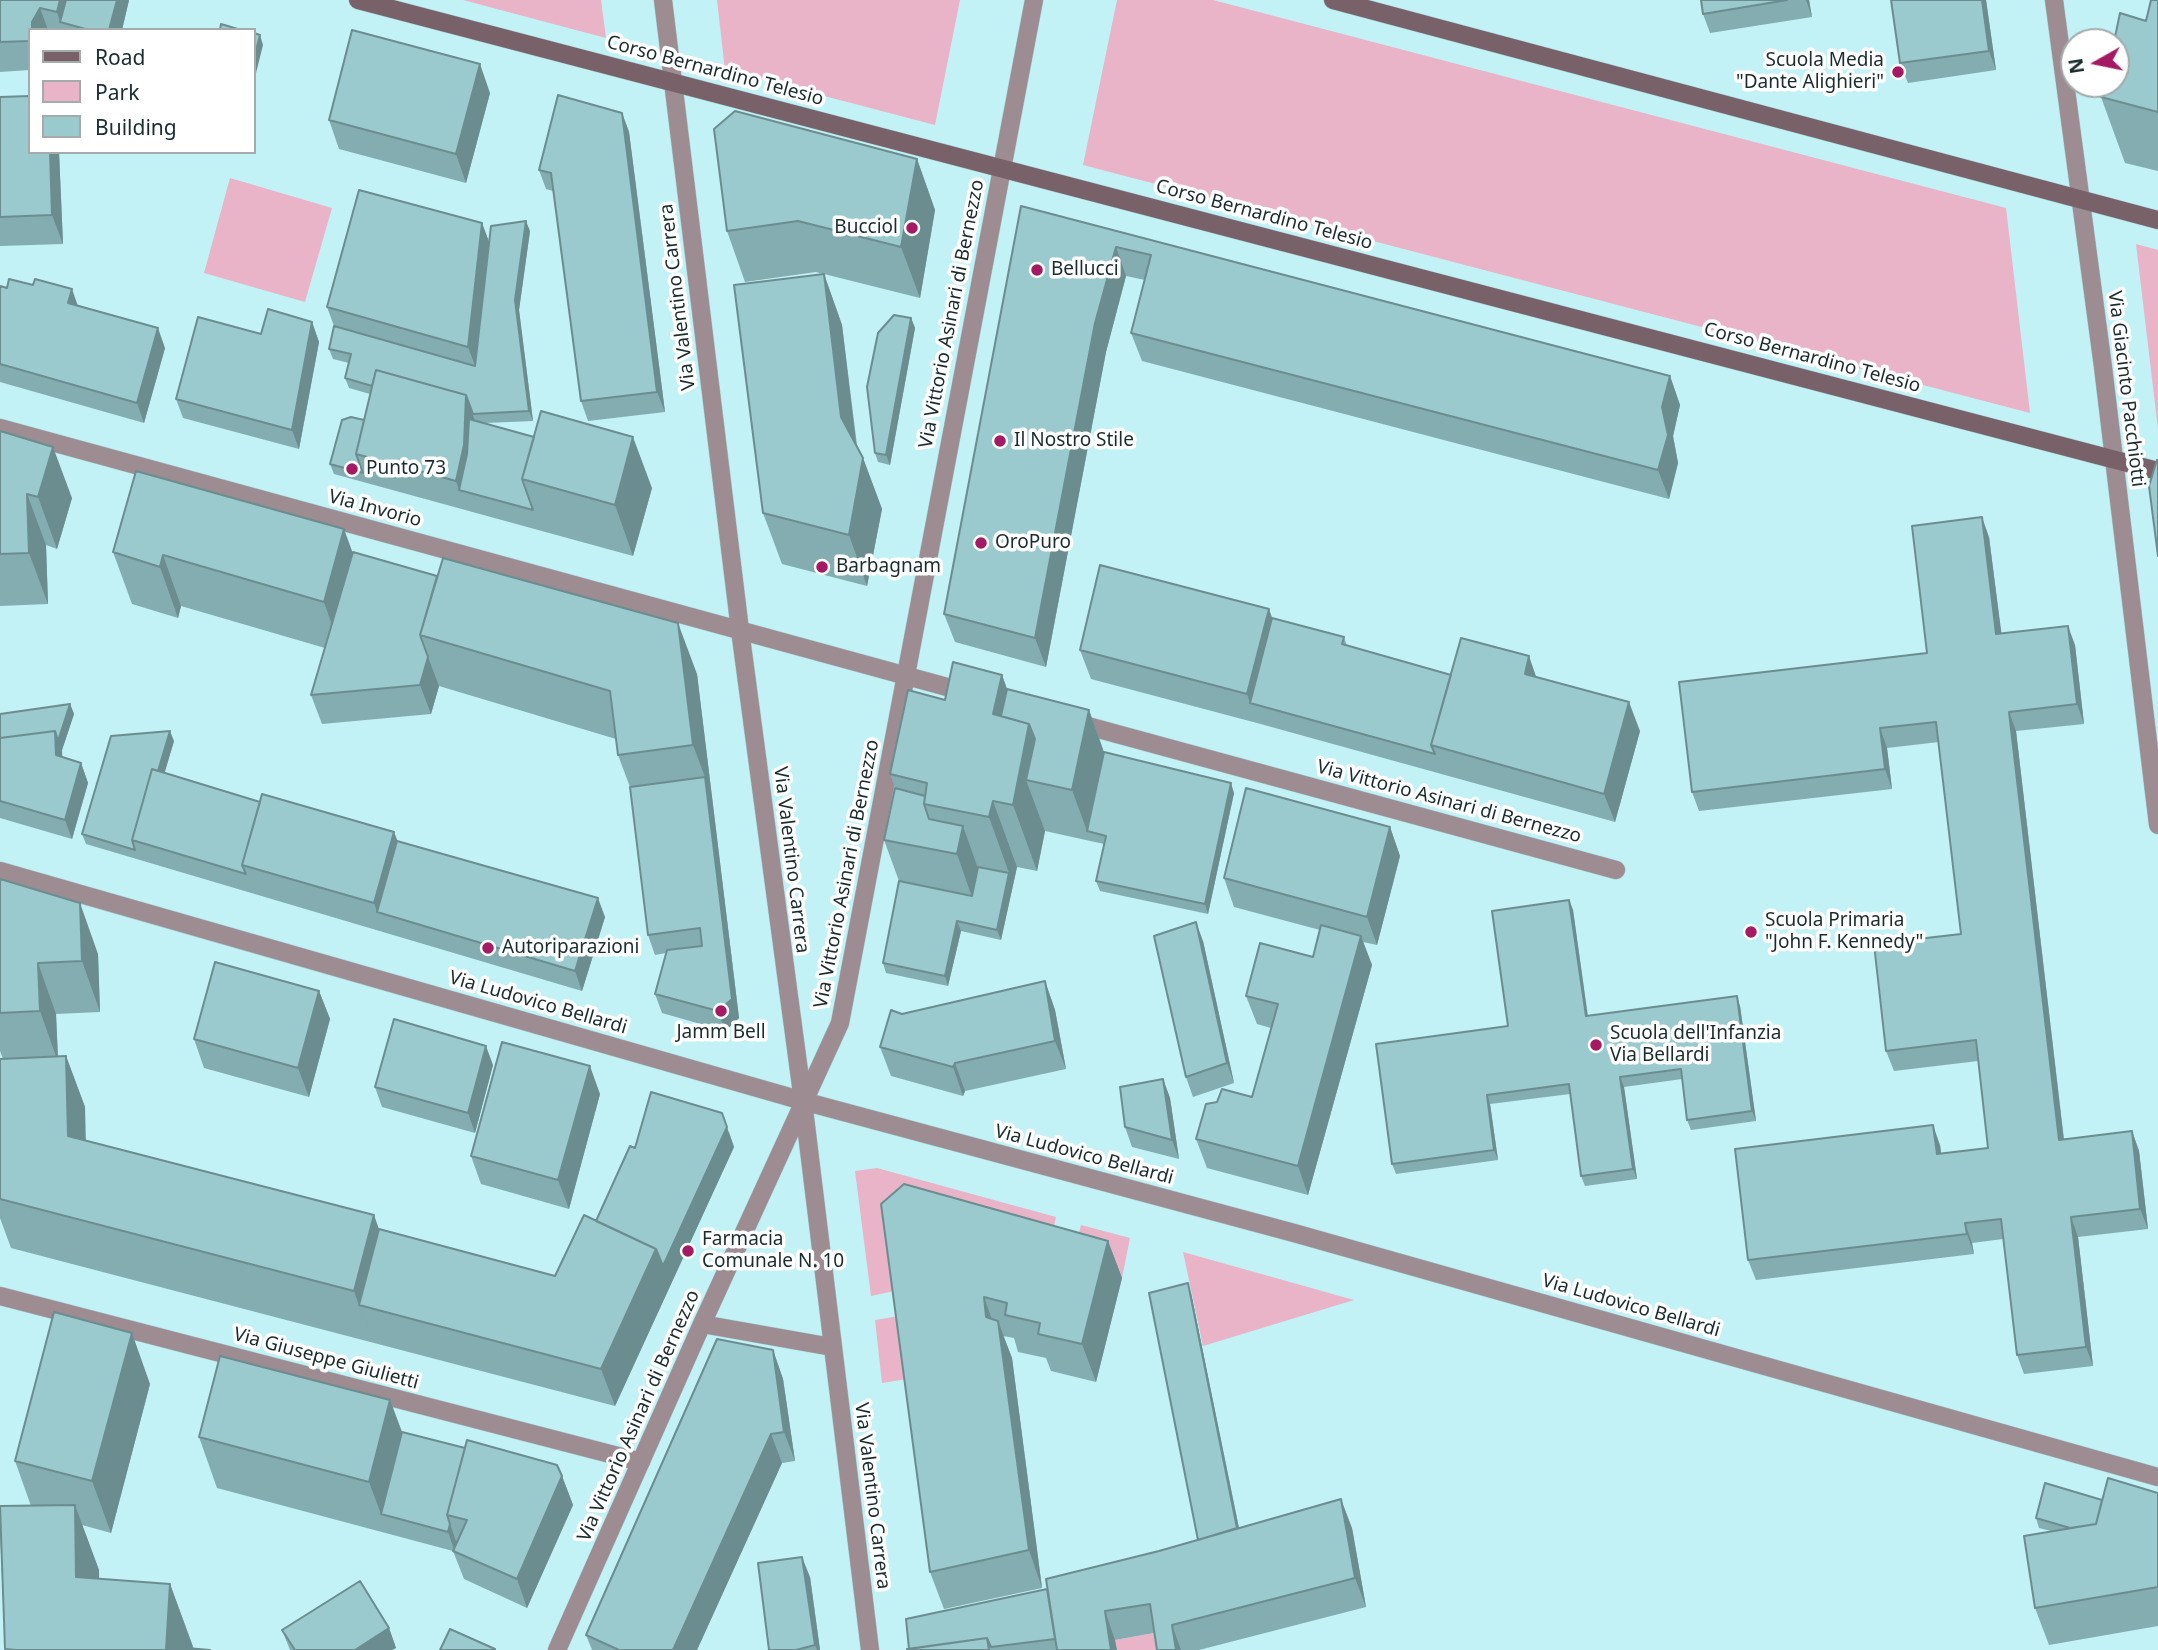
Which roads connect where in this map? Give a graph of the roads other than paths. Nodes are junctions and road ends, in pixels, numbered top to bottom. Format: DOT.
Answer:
graph roads {
  1 [pos="358,0"];
  2 [pos="663,0"];
  3 [pos="1034,0"];
  4 [pos="1333,0"];
  5 [pos="2054,0"];
  6 [pos="673,82"];
  7 [pos="1000,168"];
  8 [pos="2080,200"];
  9 [pos="2158,220"];
  10 [pos="0,428"];
  11 [pos="2114,459"];
  12 [pos="2158,471"];
  13 [pos="740,630"];
  14 [pos="906,677"];
  15 [pos="989,699"];
  16 [pos="1055,717"];
  17 [pos="2158,825"];
  18 [pos="1616,870"];
  19 [pos="0,871"];
  20 [pos="803,1101"];
  21 [pos="0,1296"];
  22 [pos="702,1324"];
  23 [pos="832,1347"];
  24 [pos="641,1462"];
  25 [pos="2158,1477"];
  26 [pos="557,1650"];
  27 [pos="870,1650"];
  1 -- 6 [label="street, Corso Bernardino Telesio"];
  2 -- 6 [label="street, Via Valentino Carrera"];
  3 -- 7 [label="street, Via Vittorio Asinari di Bernezzo"];
  4 -- 8 [label="street"];
  5 -- 8 [label="street, Via Giacinto Pacchiotti"];
  6 -- 7 [label="street, Corso Bernardino Telesio"];
  6 -- 13 [label="street, Via Valentino Carrera"];
  7 -- 11 [label="street, Corso Bernardino Telesio"];
  7 -- 14 [label="street, Via Vittorio Asinari di Bernezzo"];
  8 -- 9 [label="street"];
  8 -- 11 [label="street, Via Giacinto Pacchiotti"];
  10 -- 13 [label="street, Via Invorio"];
  11 -- 12 [label="street, Corso Bernardino Telesio"];
  11 -- 17 [label="street, Via Giacinto Pacchiotti"];
  13 -- 14 [label="street"];
  13 -- 20 [label="street, Via Valentino Carrera"];
  14 -- 15 [label="street"];
  14 -- 20 [label="street, Via Vittorio Asinari di Bernezzo"];
  16 -- 18 [label="street, Via Vittorio Asinari di Bernezzo"];
  19 -- 20 [label="street, Via Ludovico Bellardi"];
  20 -- 22 [label="street, Via Vittorio Asinari di Bernezzo"];
  20 -- 23 [label="street, Via Valentino Carrera"];
  20 -- 25 [label="street, Via Ludovico Bellardi"];
  21 -- 24 [label="street, Via Giuseppe Giulietti"];
  22 -- 23 [label="street"];
  22 -- 24 [label="street, Via Vittorio Asinari di Bernezzo"];
  23 -- 27 [label="street, Via Valentino Carrera"];
  24 -- 26 [label="street, Via Vittorio Asinari di Bernezzo"];
}
